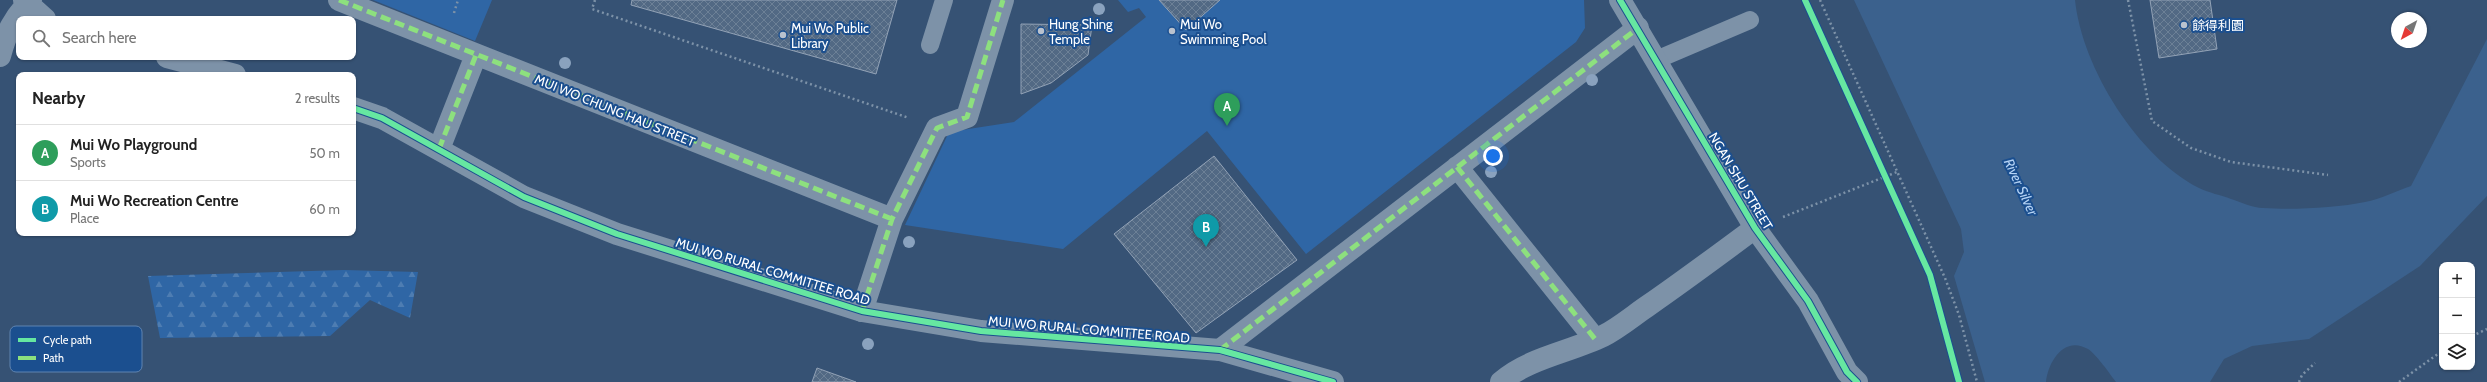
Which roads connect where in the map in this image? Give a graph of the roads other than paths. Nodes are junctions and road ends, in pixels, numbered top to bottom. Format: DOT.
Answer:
graph roads {
  1 [pos="339,0"];
  2 [pos="944,0"];
  3 [pos="1003,0"];
  4 [pos="1620,0"];
  5 [pos="27,1"];
  6 [pos="17,16"];
  7 [pos="42,16"];
  8 [pos="16,18"];
  9 [pos="1750,20"];
  10 [pos="1638,28"];
  11 [pos="930,45"];
  12 [pos="476,55"];
  13 [pos="0,56"];
  14 [pos="178,60"];
  15 [pos="1656,60"];
  16 [pos="224,72"];
  17 [pos="356,109"];
  18 [pos="439,149"];
  19 [pos="1457,167"];
  20 [pos="892,219"];
  21 [pos="1755,228"];
  22 [pos="862,311"];
  23 [pos="1595,339"];
  24 [pos="1220,350"];
  25 [pos="1852,377"];
  26 [pos="1333,382"];
  27 [pos="1500,382"];
  1 -- 12 [label="street, MUI WO CHUNG HAU STREET"];
  2 -- 11 [label="lane"];
  3 -- 20 [label="street"];
  4 -- 10 [label="street, NGAN SHU STREET"];
  5 -- 6 [label="street"];
  5 -- 7 [label="street"];
  8 -- 13 [label="street"];
  9 -- 15 [label="lane"];
  10 -- 15 [label="street, NGAN SHU STREET"];
  10 -- 19 [label="street"];
  12 -- 18 [label="street"];
  12 -- 20 [label="street, MUI WO CHUNG HAU STREET"];
  14 -- 16 [label="street"];
  15 -- 21 [label="street, NGAN SHU STREET"];
  17 -- 18 [label="street, MUI WO RURAL COMMITTEE ROAD"];
  18 -- 22 [label="street, MUI WO RURAL COMMITTEE ROAD"];
  19 -- 23 [label="street"];
  19 -- 24 [label="street"];
  20 -- 22 [label="street"];
  21 -- 23 [label="street"];
  21 -- 25 [label="street, NGAN SHU STREET"];
  22 -- 24 [label="street, MUI WO RURAL COMMITTEE ROAD"];
  23 -- 27 [label="street"];
  24 -- 26 [label="street, MUI WO RURAL COMMITTEE ROAD"];
}
